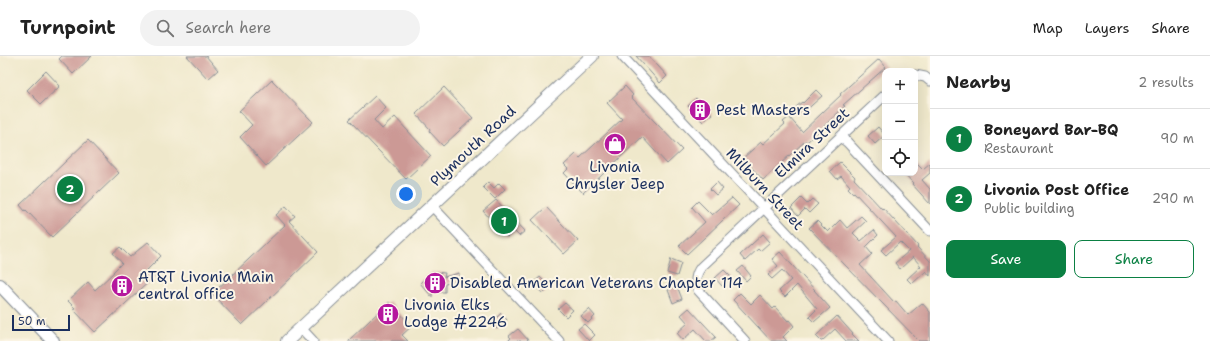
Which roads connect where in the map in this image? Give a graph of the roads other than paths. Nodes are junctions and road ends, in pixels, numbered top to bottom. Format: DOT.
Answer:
graph roads {
  1 [pos="592,56"];
  2 [pos="622,56"];
  3 [pos="918,75"];
  4 [pos="930,81"];
  5 [pos="882,98"];
  6 [pos="840,137"];
  7 [pos="432,206"];
  8 [pos="764,208"];
  9 [pos="930,231"];
  10 [pos="0,285"];
  11 [pos="301,328"];
  12 [pos="53,341"];
  13 [pos="287,341"];
  14 [pos="313,341"];
  15 [pos="559,341"];
  16 [pos="745,341"];
  17 [pos="888,341"];
  1 -- 7 [label="main road, Plymouth Road"];
  2 -- 8 [label="street, Milburn Street"];
  3 -- 4 [label="street"];
  5 -- 6 [label="street, Elmira Street"];
  6 -- 8 [label="street, Elmira Street"];
  6 -- 9 [label="street"];
  7 -- 11 [label="main road, Plymouth Road"];
  7 -- 15 [label="street"];
  8 -- 16 [label="street, Elmira Street"];
  8 -- 17 [label="street, Milburn Street"];
  10 -- 12 [label="main road"];
  11 -- 13 [label="main road, Plymouth Road"];
  11 -- 14 [label="street"];
}
